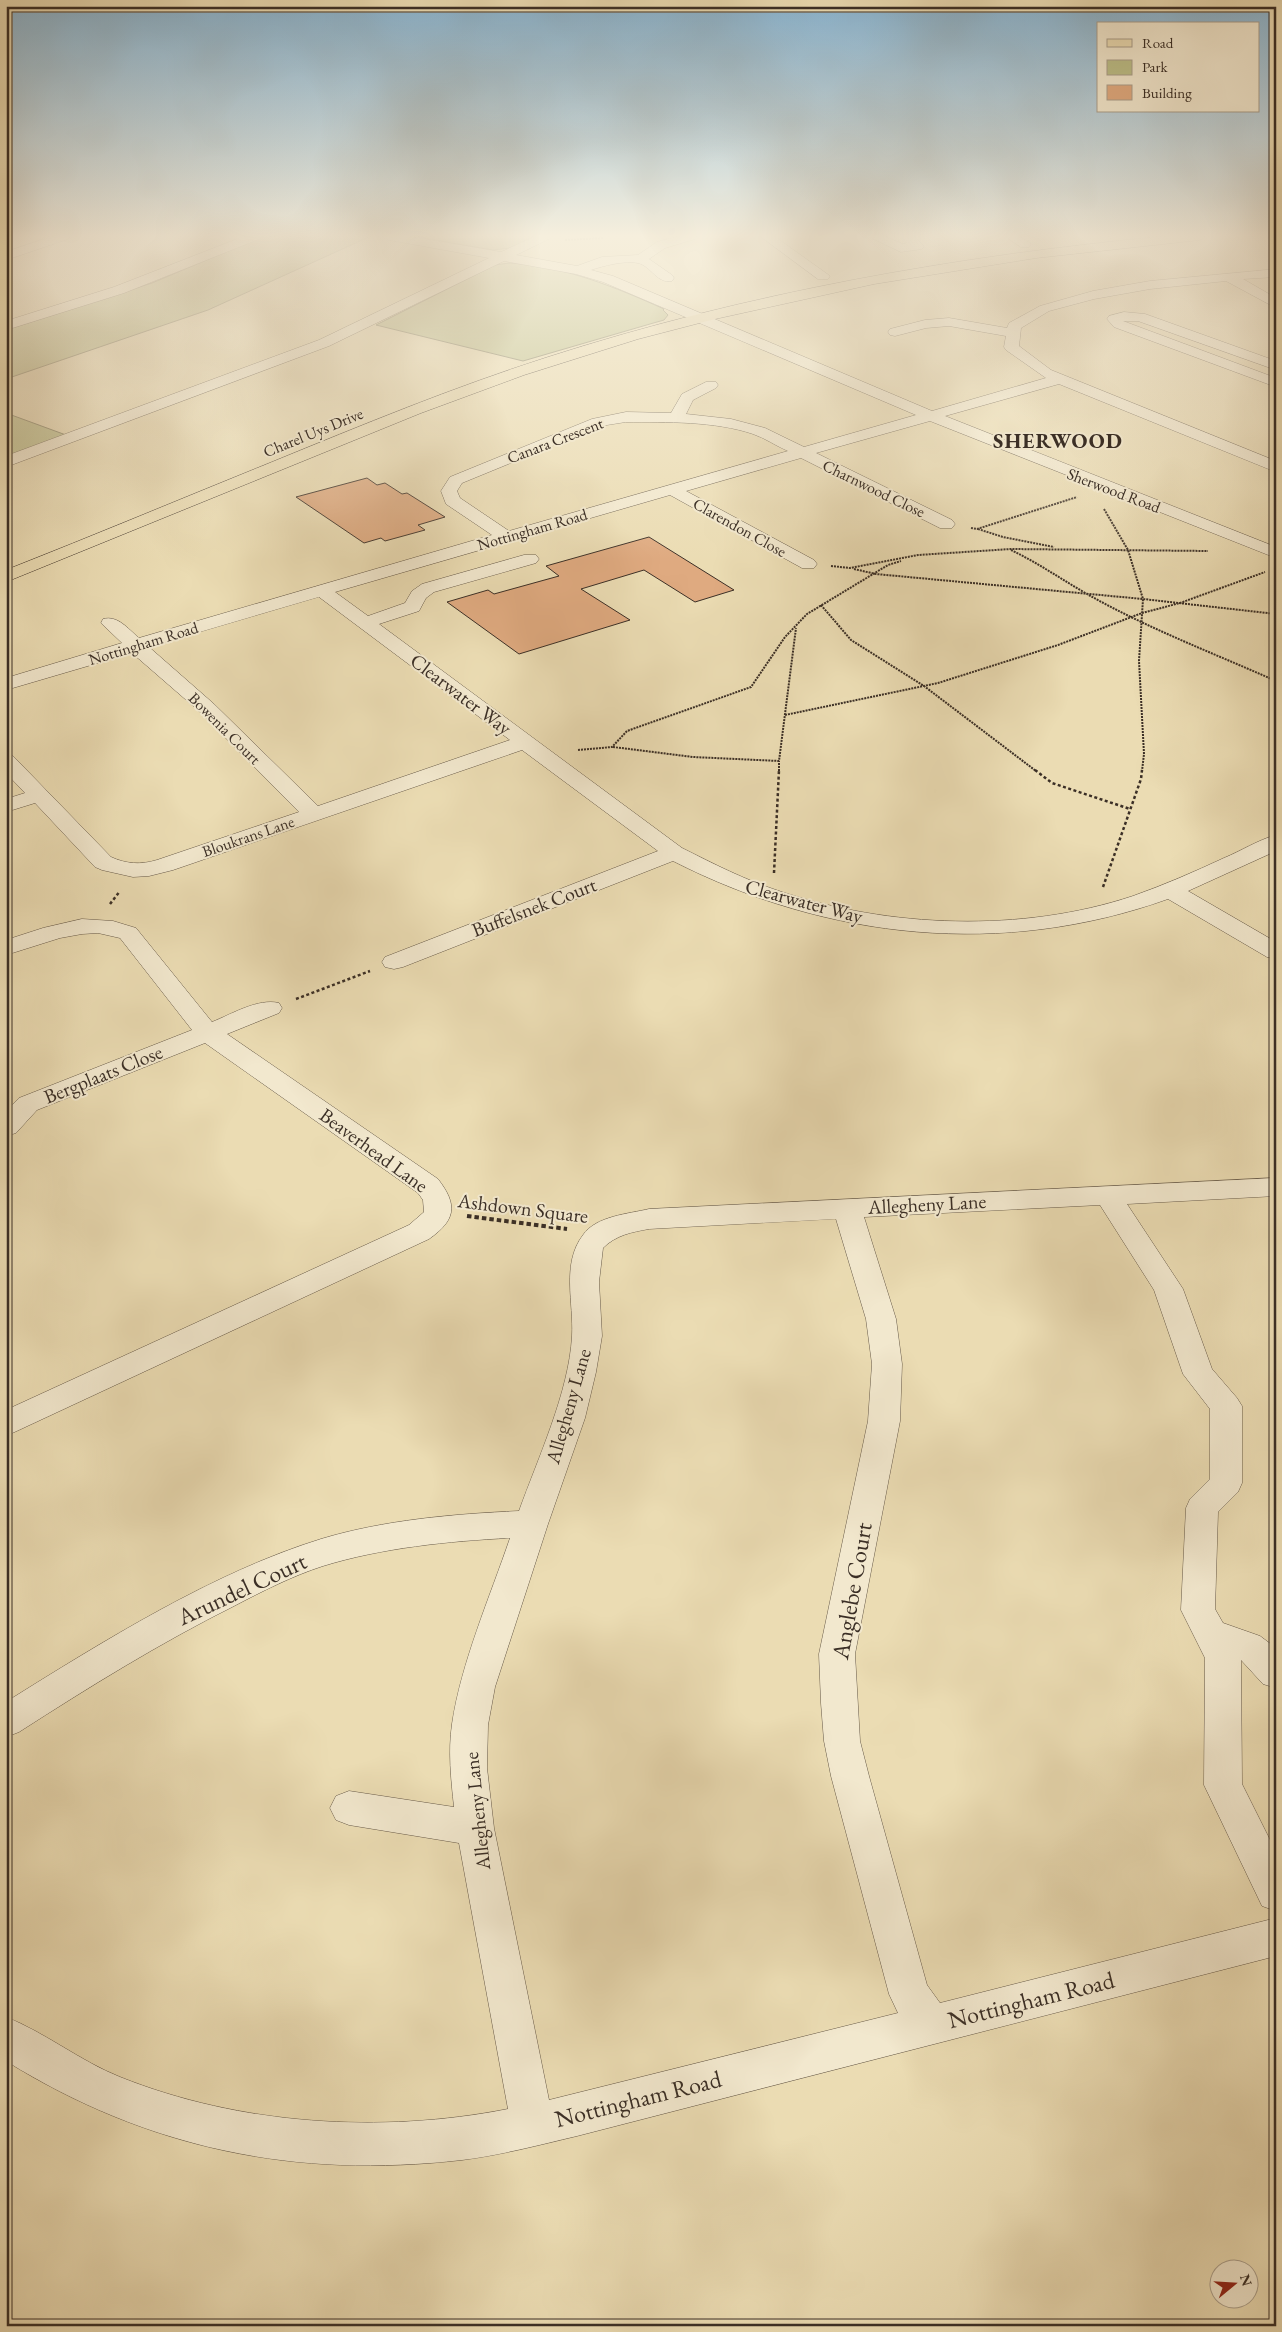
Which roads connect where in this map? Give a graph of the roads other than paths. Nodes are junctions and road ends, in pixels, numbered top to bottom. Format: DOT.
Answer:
graph roads {
  1 [pos="319,345"];
  2 [pos="607,345"];
  3 [pos="766,345"];
  4 [pos="1012,345"];
  5 [pos="1174,345"];
  6 [pos="1218,345"];
  7 [pos="1276,366"];
  8 [pos="1059,379"];
  9 [pos="1276,383"];
  10 [pos="711,386"];
  11 [pos="930,416"];
  12 [pos="676,418"];
  13 [pos="1276,447"];
  14 [pos="801,452"];
  15 [pos="1248,456"];
  16 [pos="6,462"];
  17 [pos="1276,467"];
  18 [pos="671,490"];
  19 [pos="946,524"];
  20 [pos="506,536"];
  21 [pos="1276,553"];
  22 [pos="530,559"];
  23 [pos="808,564"];
  24 [pos="6,578"];
  25 [pos="321,590"];
  26 [pos="110,623"];
  27 [pos="365,623"];
  28 [pos="136,645"];
  29 [pos="6,684"];
  30 [pos="533,748"];
  31 [pos="6,760"];
  32 [pos="39,795"];
  33 [pos="6,806"];
  34 [pos="312,813"];
  35 [pos="1276,842"];
  36 [pos="674,853"];
  37 [pos="1171,890"];
  38 [pos="6,948"];
  39 [pos="1276,952"];
  40 [pos="394,962"];
  41 [pos="270,1008"];
  42 [pos="207,1032"];
  43 [pos="6,1127"];
  44 [pos="1276,1188"];
  45 [pos="1108,1195"];
  46 [pos="847,1208"];
  47 [pos="6,1424"];
  48 [pos="531,1524"];
  49 [pos="1211,1635"];
  50 [pos="1276,1673"];
  51 [pos="6,1721"];
  52 [pos="349,1808"];
  53 [pos="475,1828"];
  54 [pos="1276,1893"];
  55 [pos="1276,1937"];
  56 [pos="931,2025"];
  57 [pos="6,2037"];
  58 [pos="532,2124"];
  1 -- 16 [label="street"];
  2 -- 24 [label="main road, Charel Uys Drive"];
  3 -- 11 [label="street, Sherwood Road"];
  4 -- 8 [label="street"];
  5 -- 9 [label="street"];
  6 -- 7 [label="street"];
  8 -- 11 [label="street, Nottingham Road"];
  8 -- 15 [label="street"];
  10 -- 12 [label="street"];
  11 -- 14 [label="street, Nottingham Road"];
  11 -- 21 [label="street, Sherwood Road"];
  12 -- 14 [label="street, Canara Crescent"];
  12 -- 20 [label="street, Canara Crescent"];
  13 -- 15 [label="street"];
  14 -- 18 [label="street, Nottingham Road"];
  14 -- 19 [label="street, Charnwood Close"];
  15 -- 17 [label="street"];
  18 -- 20 [label="street, Nottingham Road"];
  18 -- 23 [label="street, Clarendon Close"];
  20 -- 25 [label="street, Nottingham Road"];
  22 -- 27 [label="street"];
  25 -- 27 [label="street, Clearwater Way"];
  25 -- 28 [label="street, Nottingham Road"];
  26 -- 28 [label="street, Bowenia Court"];
  27 -- 30 [label="street, Clearwater Way"];
  28 -- 29 [label="street, Nottingham Road"];
  28 -- 34 [label="street, Bowenia Court"];
  30 -- 34 [label="street, Bloukrans Lane"];
  30 -- 36 [label="street, Clearwater Way"];
  31 -- 32 [label="street, Bloukrans Lane"];
  32 -- 33 [label="street"];
  32 -- 34 [label="street, Bloukrans Lane"];
  35 -- 37 [label="street, Clearwater Way"];
  36 -- 37 [label="street, Clearwater Way"];
  36 -- 40 [label="street, Buffelsnek Court"];
  37 -- 39 [label="street"];
  38 -- 42 [label="street, Beaverhead Lane"];
  41 -- 42 [label="street, Bergplaats Close"];
  42 -- 43 [label="street, Bergplaats Close"];
  42 -- 47 [label="street, Beaverhead Lane"];
  44 -- 45 [label="street, Allegheny Lane"];
  45 -- 46 [label="street, Allegheny Lane"];
  45 -- 49 [label="street"];
  46 -- 48 [label="street, Allegheny Lane"];
  46 -- 56 [label="street, Anglebe Court"];
  48 -- 51 [label="street, Arundel Court"];
  48 -- 53 [label="street, Allegheny Lane"];
  49 -- 50 [label="street"];
  49 -- 54 [label="street"];
  52 -- 53 [label="street"];
  53 -- 58 [label="street, Allegheny Lane"];
  55 -- 56 [label="street, Nottingham Road"];
  56 -- 58 [label="street, Nottingham Road"];
  57 -- 58 [label="street, Nottingham Road"];
}
